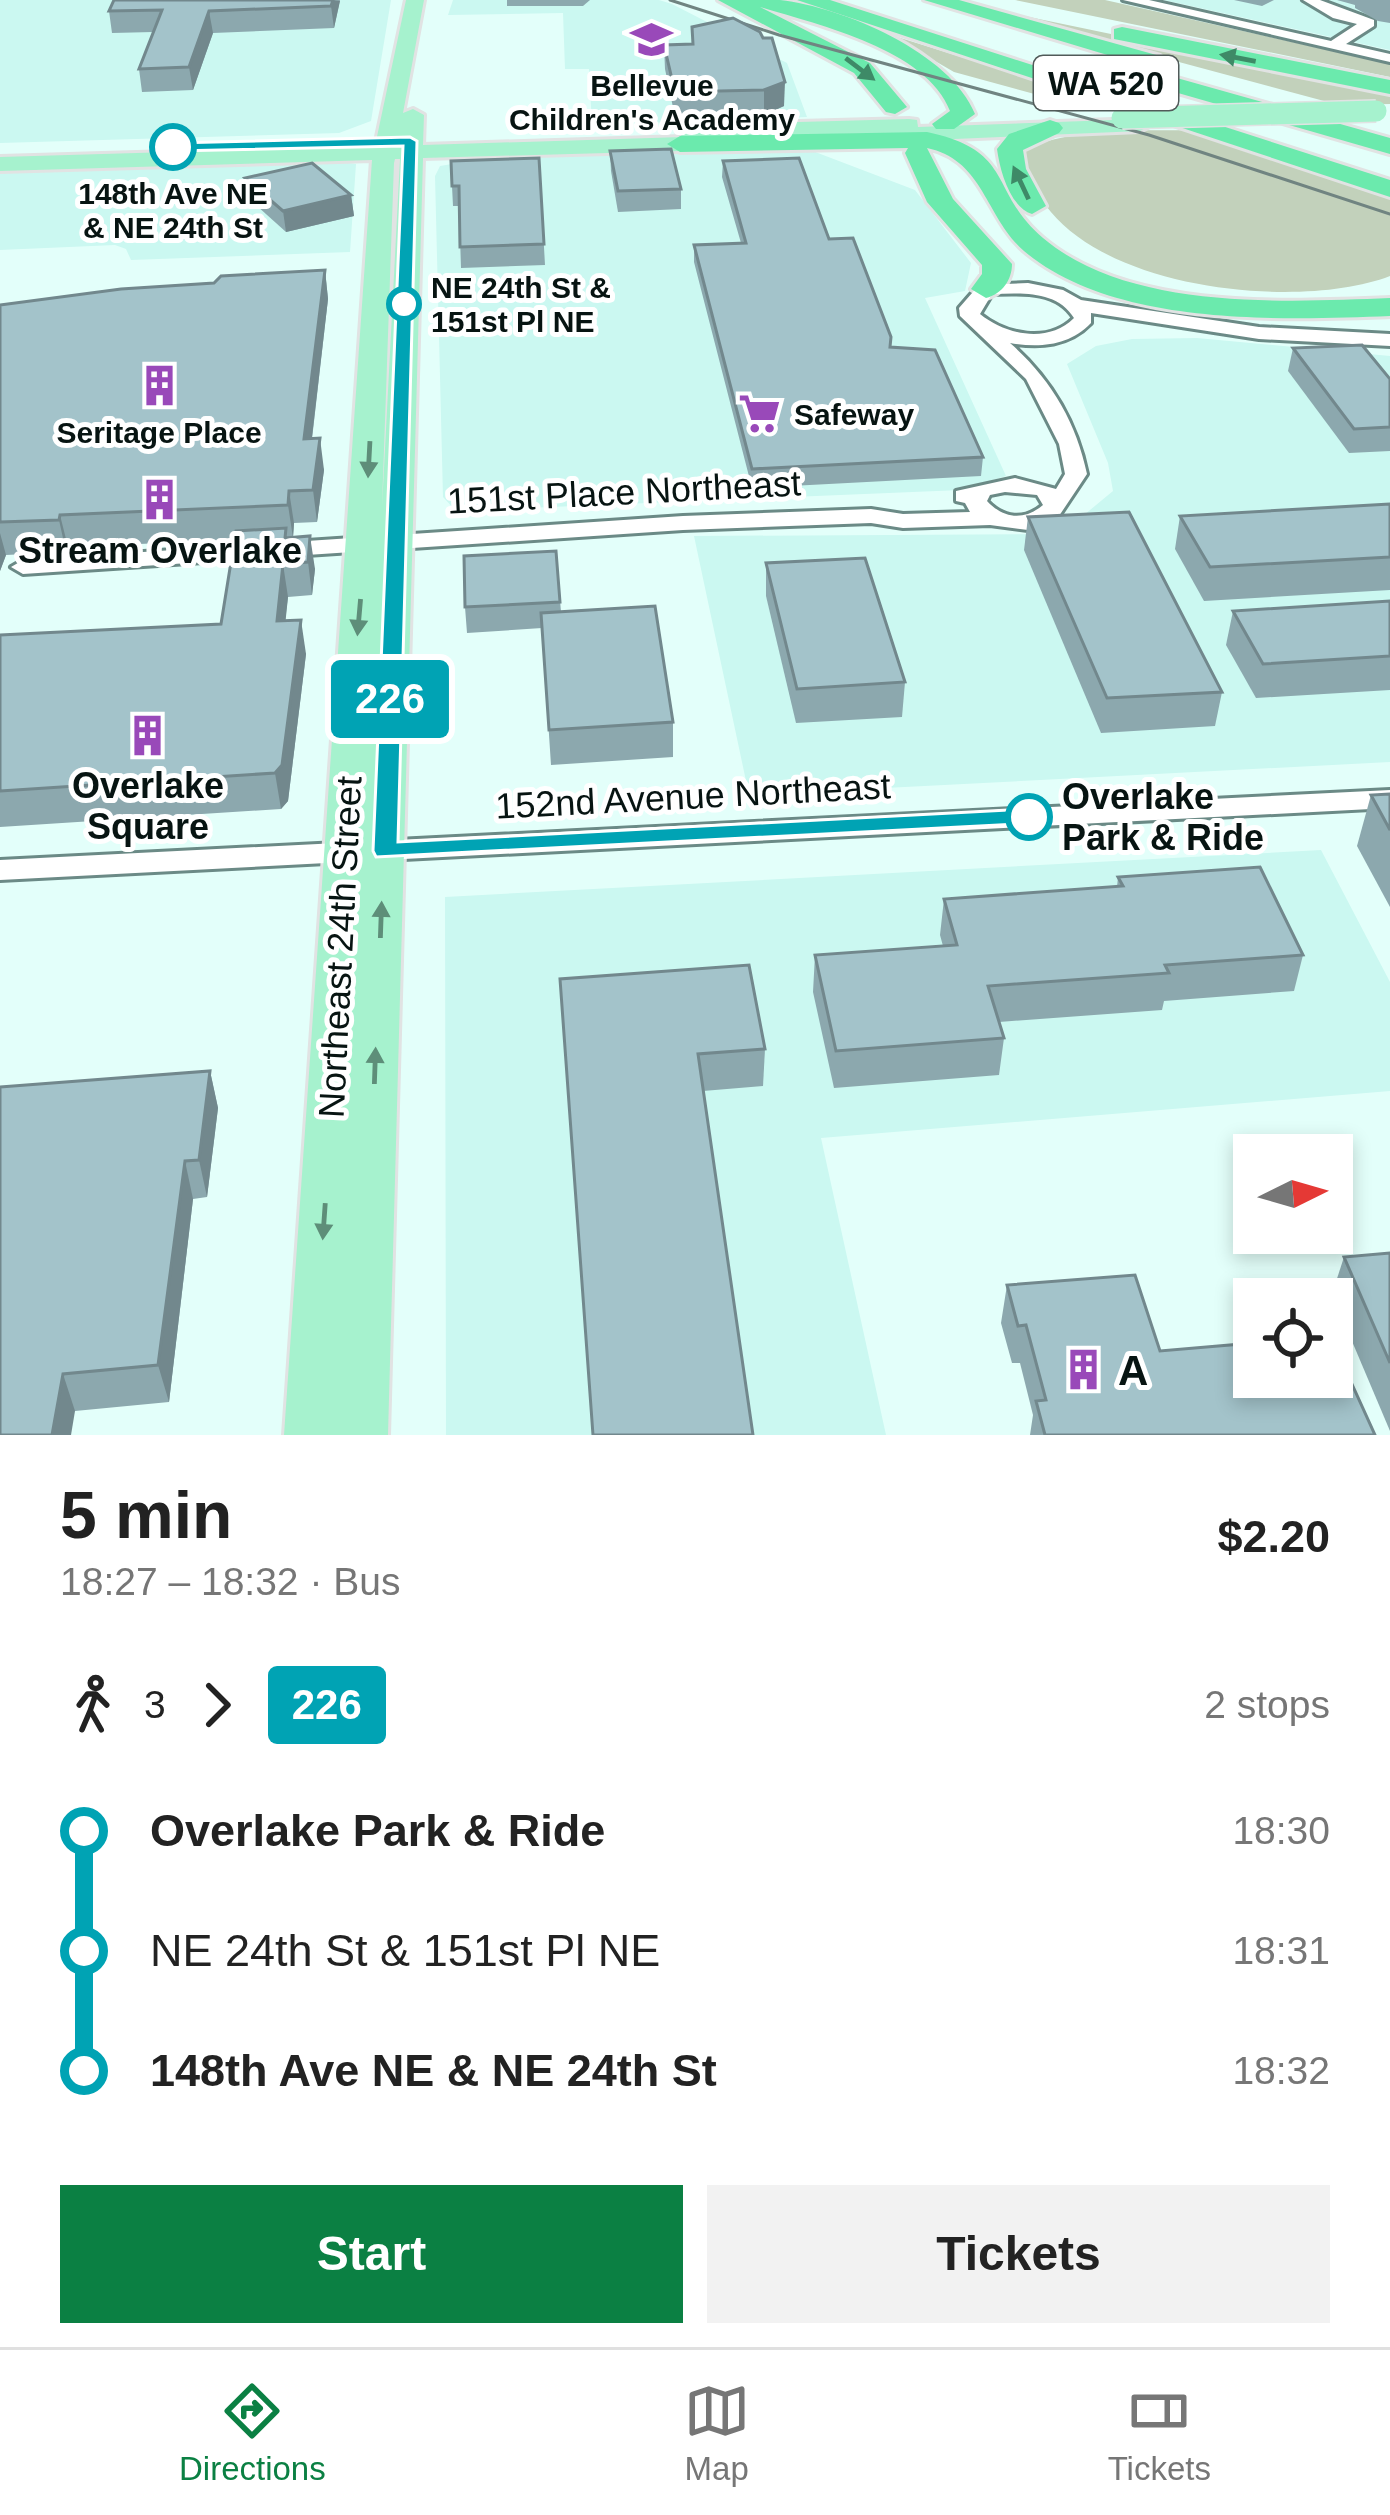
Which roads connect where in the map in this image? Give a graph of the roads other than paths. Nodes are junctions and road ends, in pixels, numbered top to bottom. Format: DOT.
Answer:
graph roads {
  1 [pos="415,0"];
  2 [pos="729,0"];
  3 [pos="759,0"];
  4 [pos="808,0"];
  5 [pos="822,0"];
  6 [pos="878,0"];
  7 [pos="935,0"];
  8 [pos="969,0"];
  9 [pos="1130,0"];
  10 [pos="1310,0"];
  11 [pos="1333,46"];
  12 [pos="1390,58"];
  13 [pos="1390,87"];
  14 [pos="895,107"];
  15 [pos="1386,116"];
  16 [pos="1131,122"];
  17 [pos="945,124"];
  18 [pos="1050,128"];
  19 [pos="680,144"];
  20 [pos="1390,146"];
  21 [pos="397,147"];
  22 [pos="515,149"];
  23 [pos="0,153"];
  24 [pos="918,153"];
  25 [pos="0,164"];
  26 [pos="1390,165"];
  27 [pos="1390,189"];
  28 [pos="407,218"];
  29 [pos="1390,285"];
  30 [pos="986,290"];
  31 [pos="1077,304"];
  32 [pos="1390,307"];
  33 [pos="1167,321"];
  34 [pos="977,324"];
  35 [pos="1066,334"];
  36 [pos="1390,340"];
  37 [pos="1035,376"];
  38 [pos="387,378"];
  39 [pos="1072,461"];
  40 [pos="1017,484"];
  41 [pos="981,490"];
  42 [pos="1055,506"];
  43 [pos="872,516"];
  44 [pos="991,518"];
  45 [pos="380,541"];
  46 [pos="23,566"];
  47 [pos="1390,799"];
  48 [pos="366,852"];
  49 [pos="0,870"];
  50 [pos="332,1093"];
  51 [pos="369,1218"];
  52 [pos="317,1332"];
  53 [pos="311,1435"];
  54 [pos="350,1435"];
  55 [pos="361,1435"];
  1 -- 21 [label="main road, Northeast 24th Street"];
  2 -- 14 [label="highway, one-way"];
  3 -- 17 [label="highway"];
  4 -- 27 [label="highway"];
  5 -- 26 [label="highway, WA 520"];
  6 -- 20 [label="highway, WA 520"];
  7 -- 15 [label="highway"];
  13 -- 8 [label="highway, one-way"];
  9 -- 11 [label="street"];
  10 -- 11 [label="street"];
  11 -- 12 [label="street"];
  15 -- 16 [label="main road, bridge"];
  16 -- 17 [label="main road"];
  16 -- 18 [label="main road"];
  17 -- 21 [label="main road"];
  18 -- 19 [label="main road"];
  29 -- 18 [label="highway, one-way"];
  19 -- 22 [label="main road"];
  19 -- 32 [label="highway"];
  21 -- 22 [label="main road"];
  21 -- 23 [label="main road"];
  21 -- 25 [label="main road"];
  21 -- 28 [label="main road, Northeast 24th Street"];
  21 -- 38 [label="main road, Northeast 24th Street"];
  22 -- 28 [label="main road"];
  24 -- 30 [label="highway"];
  28 -- 38 [label="main road, Northeast 24th Street"];
  30 -- 31 [label="street"];
  30 -- 34 [label="street"];
  31 -- 33 [label="street"];
  31 -- 35 [label="street"];
  33 -- 35 [label="street"];
  33 -- 36 [label="street"];
  34 -- 35 [label="street"];
  34 -- 37 [label="street"];
  35 -- 37 [label="street"];
  37 -- 39 [label="street"];
  38 -- 45 [label="main road, Northeast 24th Street"];
  39 -- 40 [label="street, 151st Place Northeast"];
  39 -- 42 [label="street"];
  40 -- 41 [label="street, 151st Place Northeast"];
  40 -- 42 [label="street"];
  41 -- 43 [label="street, 151st Place Northeast"];
  41 -- 44 [label="street"];
  42 -- 44 [label="street, 151st Place Northeast"];
  43 -- 44 [label="street, 151st Place Northeast"];
  43 -- 45 [label="street, 151st Place Northeast"];
  45 -- 46 [label="street, 151st Place Northeast"];
  45 -- 48 [label="main road, Northeast 24th Street"];
  47 -- 48 [label="street, 152nd Avenue Northeast"];
  48 -- 49 [label="street, 152nd Avenue Northeast"];
  48 -- 50 [label="main road, Northeast 24th Street"];
  51 -- 48 [label="main road, Northeast 24th Street, one-way"];
  50 -- 51 [label="main road"];
  50 -- 52 [label="main road, Northeast 24th Street, one-way"];
  51 -- 55 [label="main road, Northeast 24th Street"];
  52 -- 53 [label="main road, Northeast 24th Street"];
  52 -- 54 [label="main road"];
}
